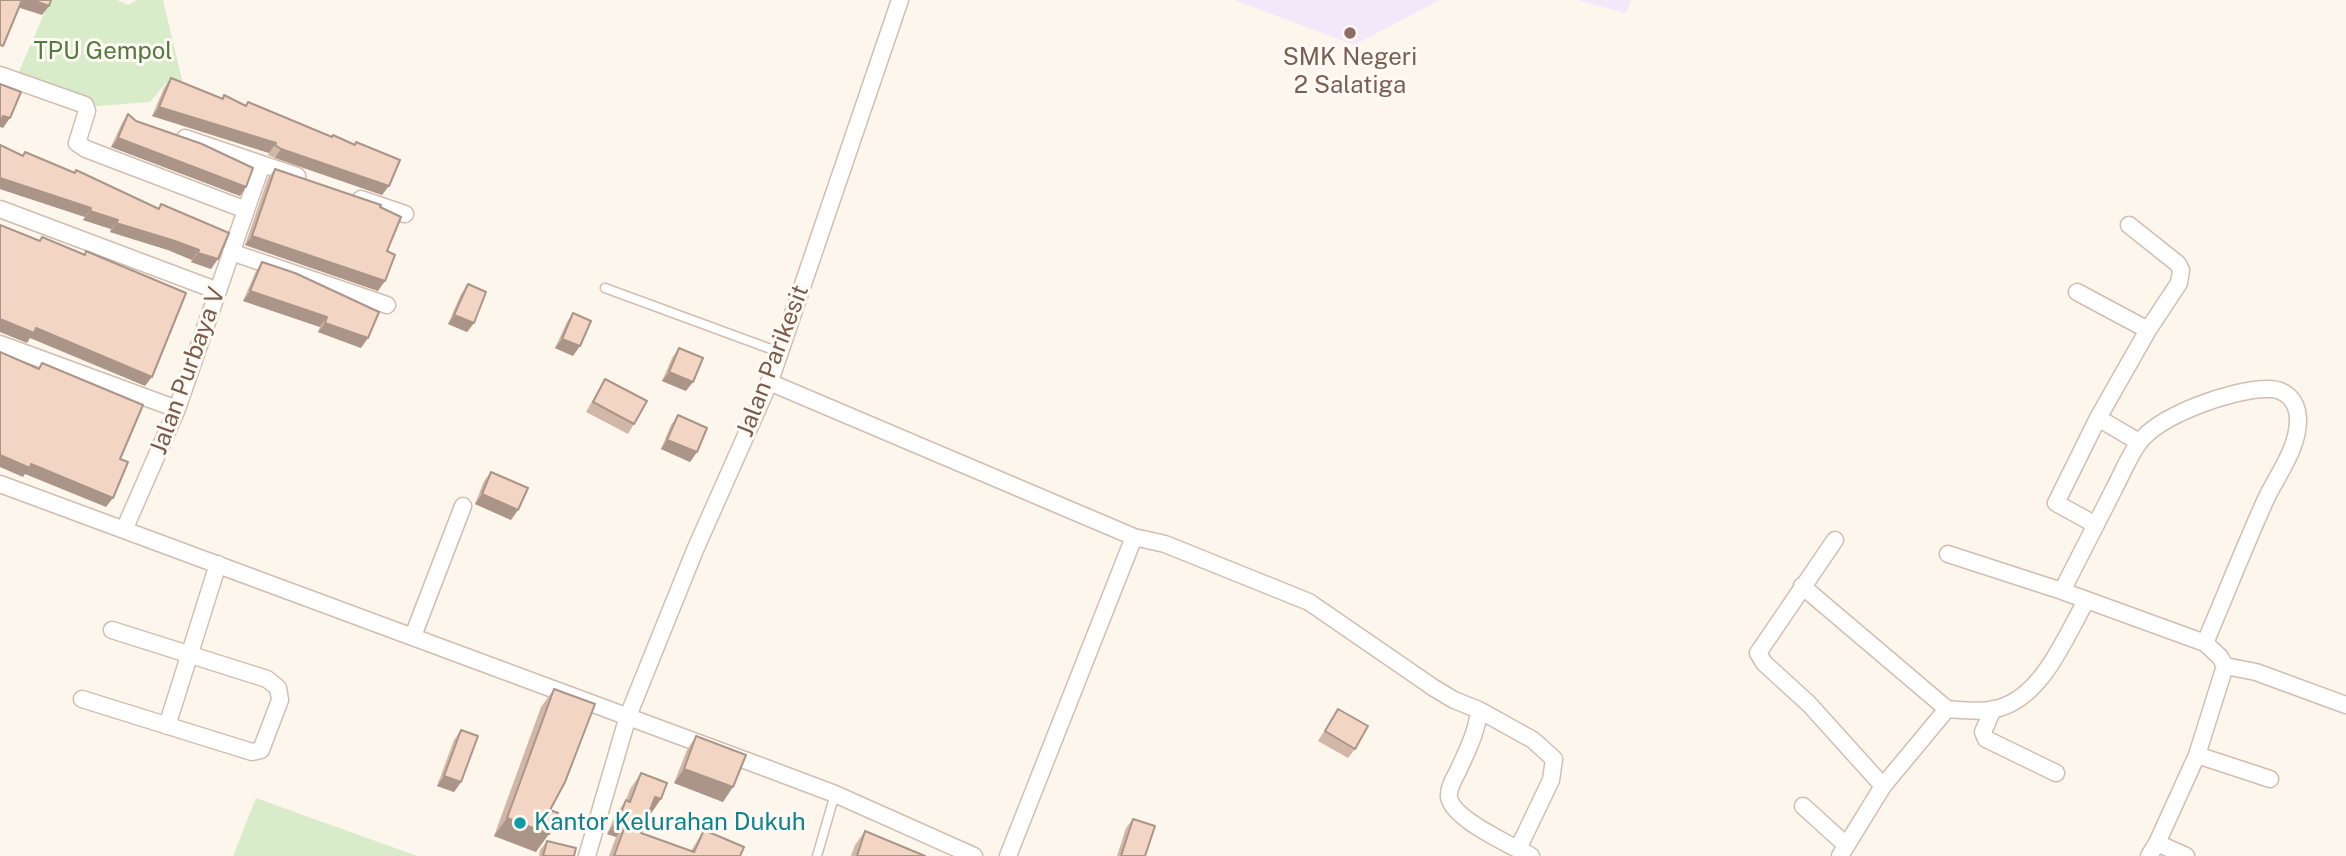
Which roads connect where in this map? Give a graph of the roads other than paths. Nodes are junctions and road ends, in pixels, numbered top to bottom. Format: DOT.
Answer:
graph roads {
  1 [pos="900,0"];
  2 [pos="0,75"];
  3 [pos="172,134"];
  4 [pos="262,164"];
  5 [pos="314,182"];
  6 [pos="340,191"];
  7 [pos="0,209"];
  8 [pos="246,210"];
  9 [pos="405,214"];
  10 [pos="2129,225"];
  11 [pos="232,252"];
  12 [pos="605,288"];
  13 [pos="218,291"];
  14 [pos="2077,292"];
  15 [pos="387,305"];
  16 [pos="2148,330"];
  17 [pos="0,344"];
  18 [pos="779,352"];
  19 [pos="769,382"];
  20 [pos="177,409"];
  21 [pos="2098,418"];
  22 [pos="2139,442"];
  23 [pos="0,484"];
  24 [pos="463,506"];
  25 [pos="2096,525"];
  26 [pos="124,530"];
  27 [pos="1133,537"];
  28 [pos="1835,540"];
  29 [pos="1948,554"];
  30 [pos="218,564"];
  31 [pos="1802,586"];
  32 [pos="2062,591"];
  33 [pos="2086,601"];
  34 [pos="112,630"];
  35 [pos="413,636"];
  36 [pos="2204,643"];
  37 [pos="189,655"];
  38 [pos="2225,666"];
  39 [pos="82,699"];
  40 [pos="2346,705"];
  41 [pos="1947,709"];
  42 [pos="1993,709"];
  43 [pos="1479,710"];
  44 [pos="628,716"];
  45 [pos="167,726"];
  46 [pos="2197,755"];
  47 [pos="2056,773"];
  48 [pos="2270,779"];
  49 [pos="1883,786"];
  50 [pos="835,794"];
  51 [pos="1803,806"];
  52 [pos="2153,849"];
  53 [pos="1843,851"];
  54 [pos="1525,853"];
  55 [pos="587,856"];
  56 [pos="817,856"];
  57 [pos="974,856"];
  58 [pos="1008,856"];
  59 [pos="2186,856"];
  1 -- 18 [label="street, Jalan Parikesit"];
  2 -- 8 [label="street"];
  3 -- 4 [label="street"];
  4 -- 5 [label="street"];
  4 -- 8 [label="street, Jalan Purbaya V"];
  6 -- 9 [label="street"];
  7 -- 13 [label="street"];
  8 -- 11 [label="street, Jalan Purbaya V"];
  10 -- 16 [label="street"];
  11 -- 13 [label="street, Jalan Purbaya V"];
  11 -- 15 [label="street"];
  12 -- 18 [label="lane"];
  13 -- 20 [label="street, Jalan Purbaya V"];
  14 -- 16 [label="street"];
  16 -- 21 [label="street"];
  17 -- 20 [label="street"];
  18 -- 19 [label="street, Jalan Parikesit"];
  19 -- 27 [label="street"];
  19 -- 44 [label="street, Jalan Parikesit"];
  20 -- 26 [label="street, Jalan Purbaya V"];
  21 -- 22 [label="street"];
  21 -- 25 [label="street"];
  22 -- 25 [label="street"];
  22 -- 36 [label="street"];
  23 -- 26 [label="street"];
  24 -- 35 [label="street"];
  25 -- 32 [label="street"];
  26 -- 30 [label="street"];
  27 -- 43 [label="street"];
  27 -- 58 [label="street"];
  28 -- 31 [label="street"];
  29 -- 32 [label="street"];
  30 -- 35 [label="street"];
  30 -- 37 [label="street"];
  31 -- 41 [label="street"];
  31 -- 49 [label="street"];
  32 -- 33 [label="street"];
  33 -- 36 [label="street"];
  33 -- 42 [label="street"];
  34 -- 37 [label="street"];
  35 -- 44 [label="street"];
  36 -- 38 [label="street"];
  37 -- 45 [label="street"];
  37 -- 45 [label="street"];
  38 -- 40 [label="street"];
  38 -- 46 [label="street"];
  39 -- 45 [label="street"];
  41 -- 42 [label="street"];
  41 -- 49 [label="street"];
  42 -- 47 [label="street"];
  43 -- 54 [label="street"];
  43 -- 54 [label="street"];
  44 -- 50 [label="street"];
  44 -- 55 [label="street, Jalan Parikesit"];
  46 -- 48 [label="street"];
  46 -- 52 [label="street"];
  49 -- 53 [label="street"];
  50 -- 56 [label="lane"];
  50 -- 57 [label="street"];
  51 -- 53 [label="street"];
  52 -- 59 [label="street"];
}
